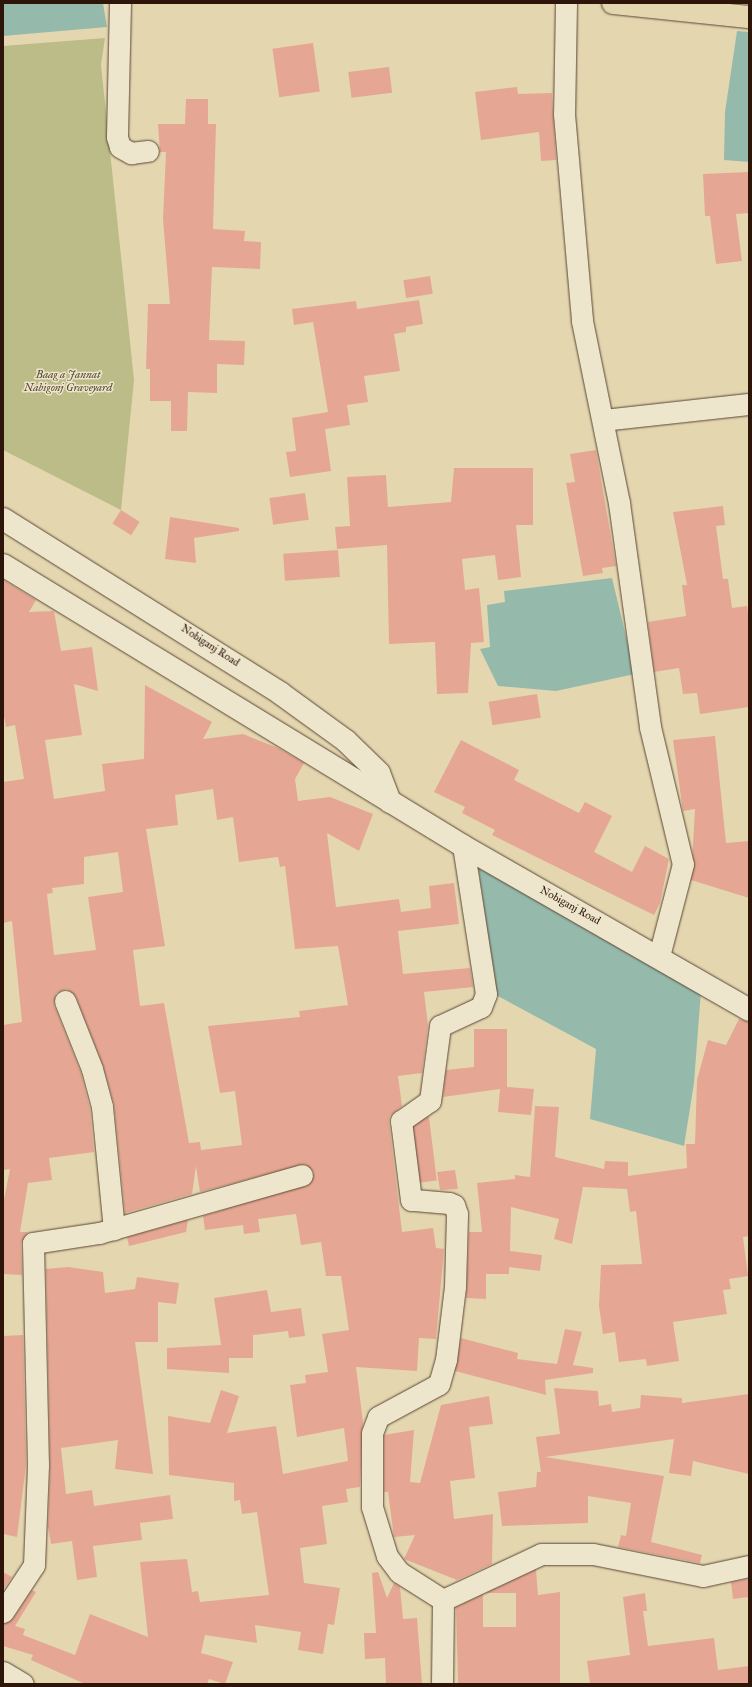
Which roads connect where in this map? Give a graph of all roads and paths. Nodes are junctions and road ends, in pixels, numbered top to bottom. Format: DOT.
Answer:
graph roads {
  1 [pos="120,3"];
  2 [pos="566,3"];
  3 [pos="613,3"];
  4 [pos="749,17"];
  5 [pos="148,151"];
  6 [pos="749,404"];
  7 [pos="603,420"];
  8 [pos="3,519"];
  9 [pos="3,565"];
  10 [pos="390,802"];
  11 [pos="463,846"];
  12 [pos="659,956"];
  13 [pos="65,1001"];
  14 [pos="749,1010"];
  15 [pos="302,1175"];
  16 [pos="114,1229"];
  17 [pos="749,1566"];
  18 [pos="443,1600"];
  19 [pos="3,1612"];
  20 [pos="3,1672"];
  21 [pos="23,1684"];
  22 [pos="442,1684"];
  1 -- 5 [label="street"];
  2 -- 7 [label="street"];
  3 -- 4 [label="main road"];
  6 -- 7 [label="street"];
  7 -- 12 [label="street"];
  8 -- 10 [label="main road, Nobiganj Road"];
  9 -- 10 [label="main road, Nobiganj Road"];
  10 -- 11 [label="main road, Nobiganj Road"];
  11 -- 12 [label="main road, Nobiganj Road"];
  11 -- 18 [label="street"];
  12 -- 14 [label="main road, Nobiganj Road"];
  13 -- 16 [label="street"];
  15 -- 16 [label="street"];
  16 -- 19 [label="street"];
  17 -- 18 [label="street"];
  18 -- 22 [label="street"];
  20 -- 21 [label="street"];
}
